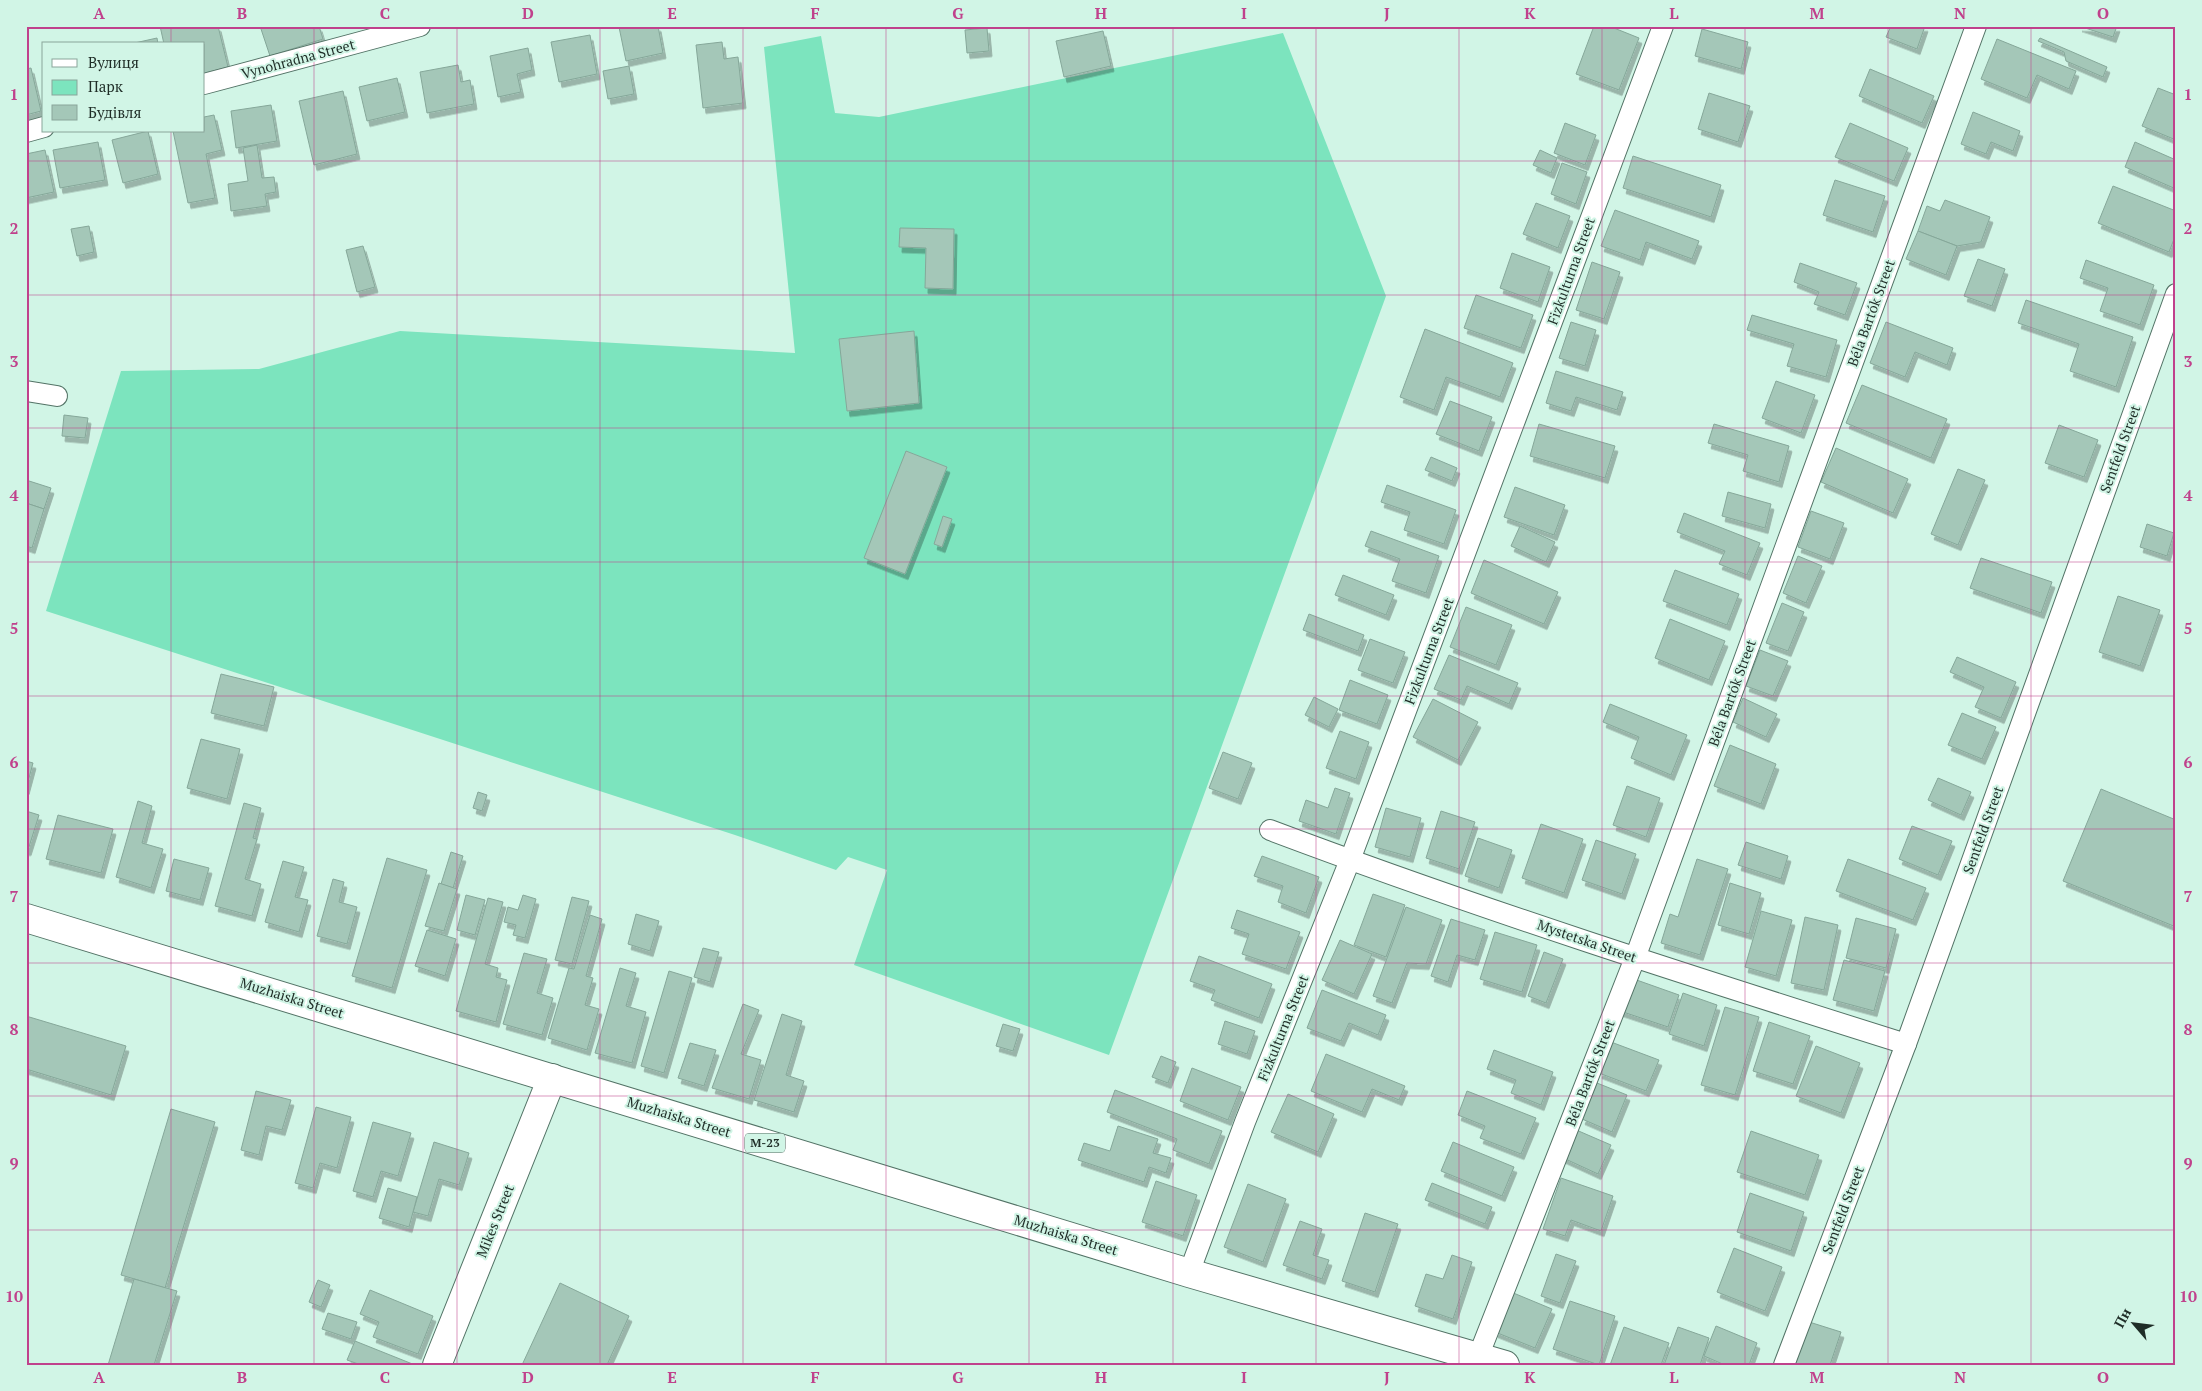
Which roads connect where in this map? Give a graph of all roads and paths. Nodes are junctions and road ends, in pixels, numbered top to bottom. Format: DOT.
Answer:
graph roads {
  1 [pos="420,26"];
  2 [pos="1663,26"];
  3 [pos="1976,26"];
  4 [pos="205,84"];
  5 [pos="42,128"];
  6 [pos="26,132"];
  7 [pos="2176,294"];
  8 [pos="26,391"];
  9 [pos="57,396"];
  10 [pos="1270,830"];
  11 [pos="1350,860"];
  12 [pos="26,918"];
  13 [pos="1635,958"];
  14 [pos="1906,1044"];
  15 [pos="552,1078"];
  16 [pos="1189,1273"];
  17 [pos="1478,1357"];
  18 [pos="437,1365"];
  19 [pos="1505,1365"];
  20 [pos="1784,1365"];
  1 -- 4 [label="street, Vynohradna Street"];
  2 -- 11 [label="street, Fizkulturna Street"];
  3 -- 13 [label="street, Béla Bartók Street"];
  5 -- 6 [label="street"];
  7 -- 14 [label="street, Sentfeld Street"];
  8 -- 9 [label="street"];
  10 -- 11 [label="street, Mystetska Street"];
  11 -- 13 [label="street, Mystetska Street"];
  11 -- 16 [label="street, Fizkulturna Street"];
  12 -- 15 [label="main road, Muzhaiska Street / М-23"];
  13 -- 14 [label="street, Mystetska Street"];
  13 -- 17 [label="street, Béla Bartók Street"];
  14 -- 20 [label="street, Sentfeld Street"];
  15 -- 16 [label="main road, Muzhaiska Street / М-23"];
  15 -- 18 [label="main road, Mikes Street"];
  16 -- 17 [label="main road, Muzhaiska Street / М-23"];
  17 -- 19 [label="main road, Muzhaiska Street / М-23"];
}
